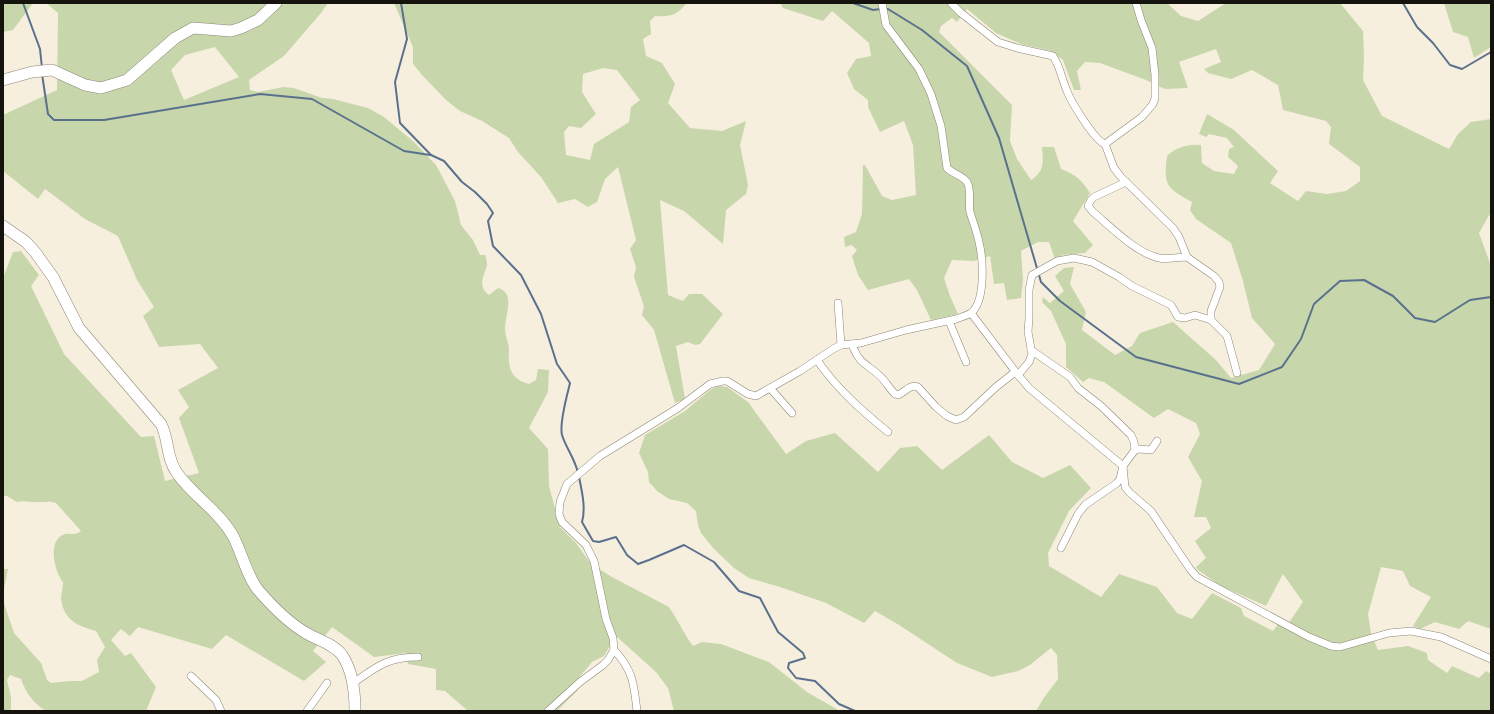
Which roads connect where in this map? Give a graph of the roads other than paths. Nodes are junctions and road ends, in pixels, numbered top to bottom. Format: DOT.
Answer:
graph roads {
  1 [pos="276,3"];
  2 [pos="951,3"];
  3 [pos="1136,3"];
  4 [pos="882,6"];
  5 [pos="3,80"];
  6 [pos="1105,144"];
  7 [pos="1126,182"];
  8 [pos="3,226"];
  9 [pos="1187,257"];
  10 [pos="838,304"];
  11 [pos="971,313"];
  12 [pos="1211,320"];
  13 [pos="949,321"];
  14 [pos="852,344"];
  15 [pos="841,345"];
  16 [pos="1031,350"];
  17 [pos="817,360"];
  18 [pos="966,362"];
  19 [pos="1237,373"];
  20 [pos="1017,374"];
  21 [pos="770,388"];
  22 [pos="792,413"];
  23 [pos="888,432"];
  24 [pos="1157,441"];
  25 [pos="1135,450"];
  26 [pos="1123,466"];
  27 [pos="1061,548"];
  28 [pos="614,650"];
  29 [pos="418,657"];
  30 [pos="1491,659"];
  31 [pos="191,676"];
  32 [pos="327,683"];
  33 [pos="352,684"];
  34 [pos="218,710"];
  35 [pos="307,711"];
  36 [pos="355,711"];
  37 [pos="548,711"];
  38 [pos="637,711"];
  1 -- 5 [label="street"];
  2 -- 6 [label="street"];
  3 -- 6 [label="street"];
  4 -- 11 [label="street"];
  6 -- 7 [label="street"];
  7 -- 9 [label="street"];
  7 -- 9 [label="street"];
  8 -- 33 [label="street"];
  9 -- 12 [label="street"];
  10 -- 15 [label="street"];
  11 -- 13 [label="street"];
  11 -- 20 [label="street"];
  12 -- 16 [label="street"];
  12 -- 19 [label="street"];
  13 -- 14 [label="street"];
  13 -- 18 [label="street"];
  14 -- 15 [label="street"];
  14 -- 20 [label="street"];
  15 -- 17 [label="street"];
  16 -- 20 [label="street"];
  16 -- 25 [label="street"];
  17 -- 21 [label="street"];
  17 -- 23 [label="street"];
  20 -- 26 [label="street"];
  21 -- 22 [label="street"];
  21 -- 28 [label="street"];
  24 -- 25 [label="street"];
  25 -- 26 [label="street"];
  26 -- 27 [label="street"];
  26 -- 30 [label="street"];
  28 -- 37 [label="street"];
  28 -- 38 [label="street"];
  29 -- 33 [label="street"];
  31 -- 34 [label="street"];
  32 -- 35 [label="street"];
  33 -- 36 [label="street"];
}
